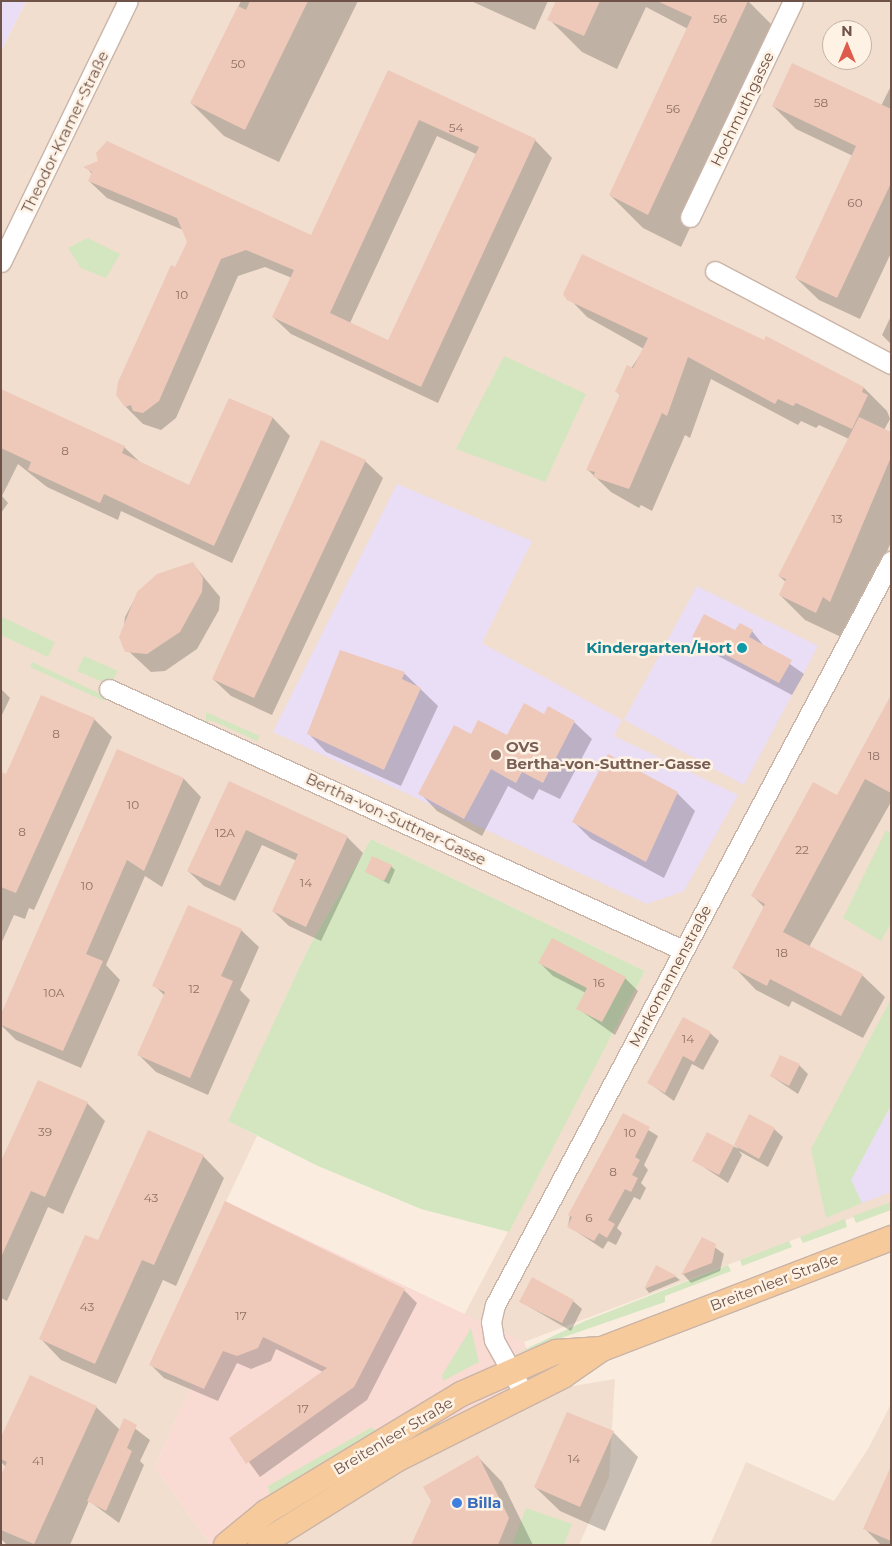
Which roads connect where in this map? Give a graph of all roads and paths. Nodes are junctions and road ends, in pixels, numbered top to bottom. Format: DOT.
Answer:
graph roads {
  1 [pos="128,1"];
  2 [pos="794,1"];
  3 [pos="690,218"];
  4 [pos="1,262"];
  5 [pos="715,271"];
  6 [pos="891,364"];
  7 [pos="891,561"];
  8 [pos="109,689"];
  9 [pos="683,950"];
  10 [pos="891,1238"];
  11 [pos="602,1349"];
  12 [pos="508,1372"];
  13 [pos="524,1394"];
  14 [pos="226,1545"];
  15 [pos="260,1545"];
  1 -- 4 [label="street, Theodor-Kramer-Straße"];
  2 -- 3 [label="street, Hochmuthgasse"];
  5 -- 6 [label="street"];
  7 -- 9 [label="street, Markomannenstraße"];
  8 -- 9 [label="street, Bertha-von-Suttner-Gasse"];
  9 -- 12 [label="street, Markomannenstraße"];
  10 -- 11 [label="main road, Breitenleer Straße"];
  11 -- 12 [label="main road, Breitenleer Straße"];
  11 -- 13 [label="main road, Breitenleer Straße"];
  12 -- 13 [label="street, Markomannenstraße"];
  12 -- 14 [label="main road, Breitenleer Straße"];
  13 -- 15 [label="main road, Breitenleer Straße"];
}
